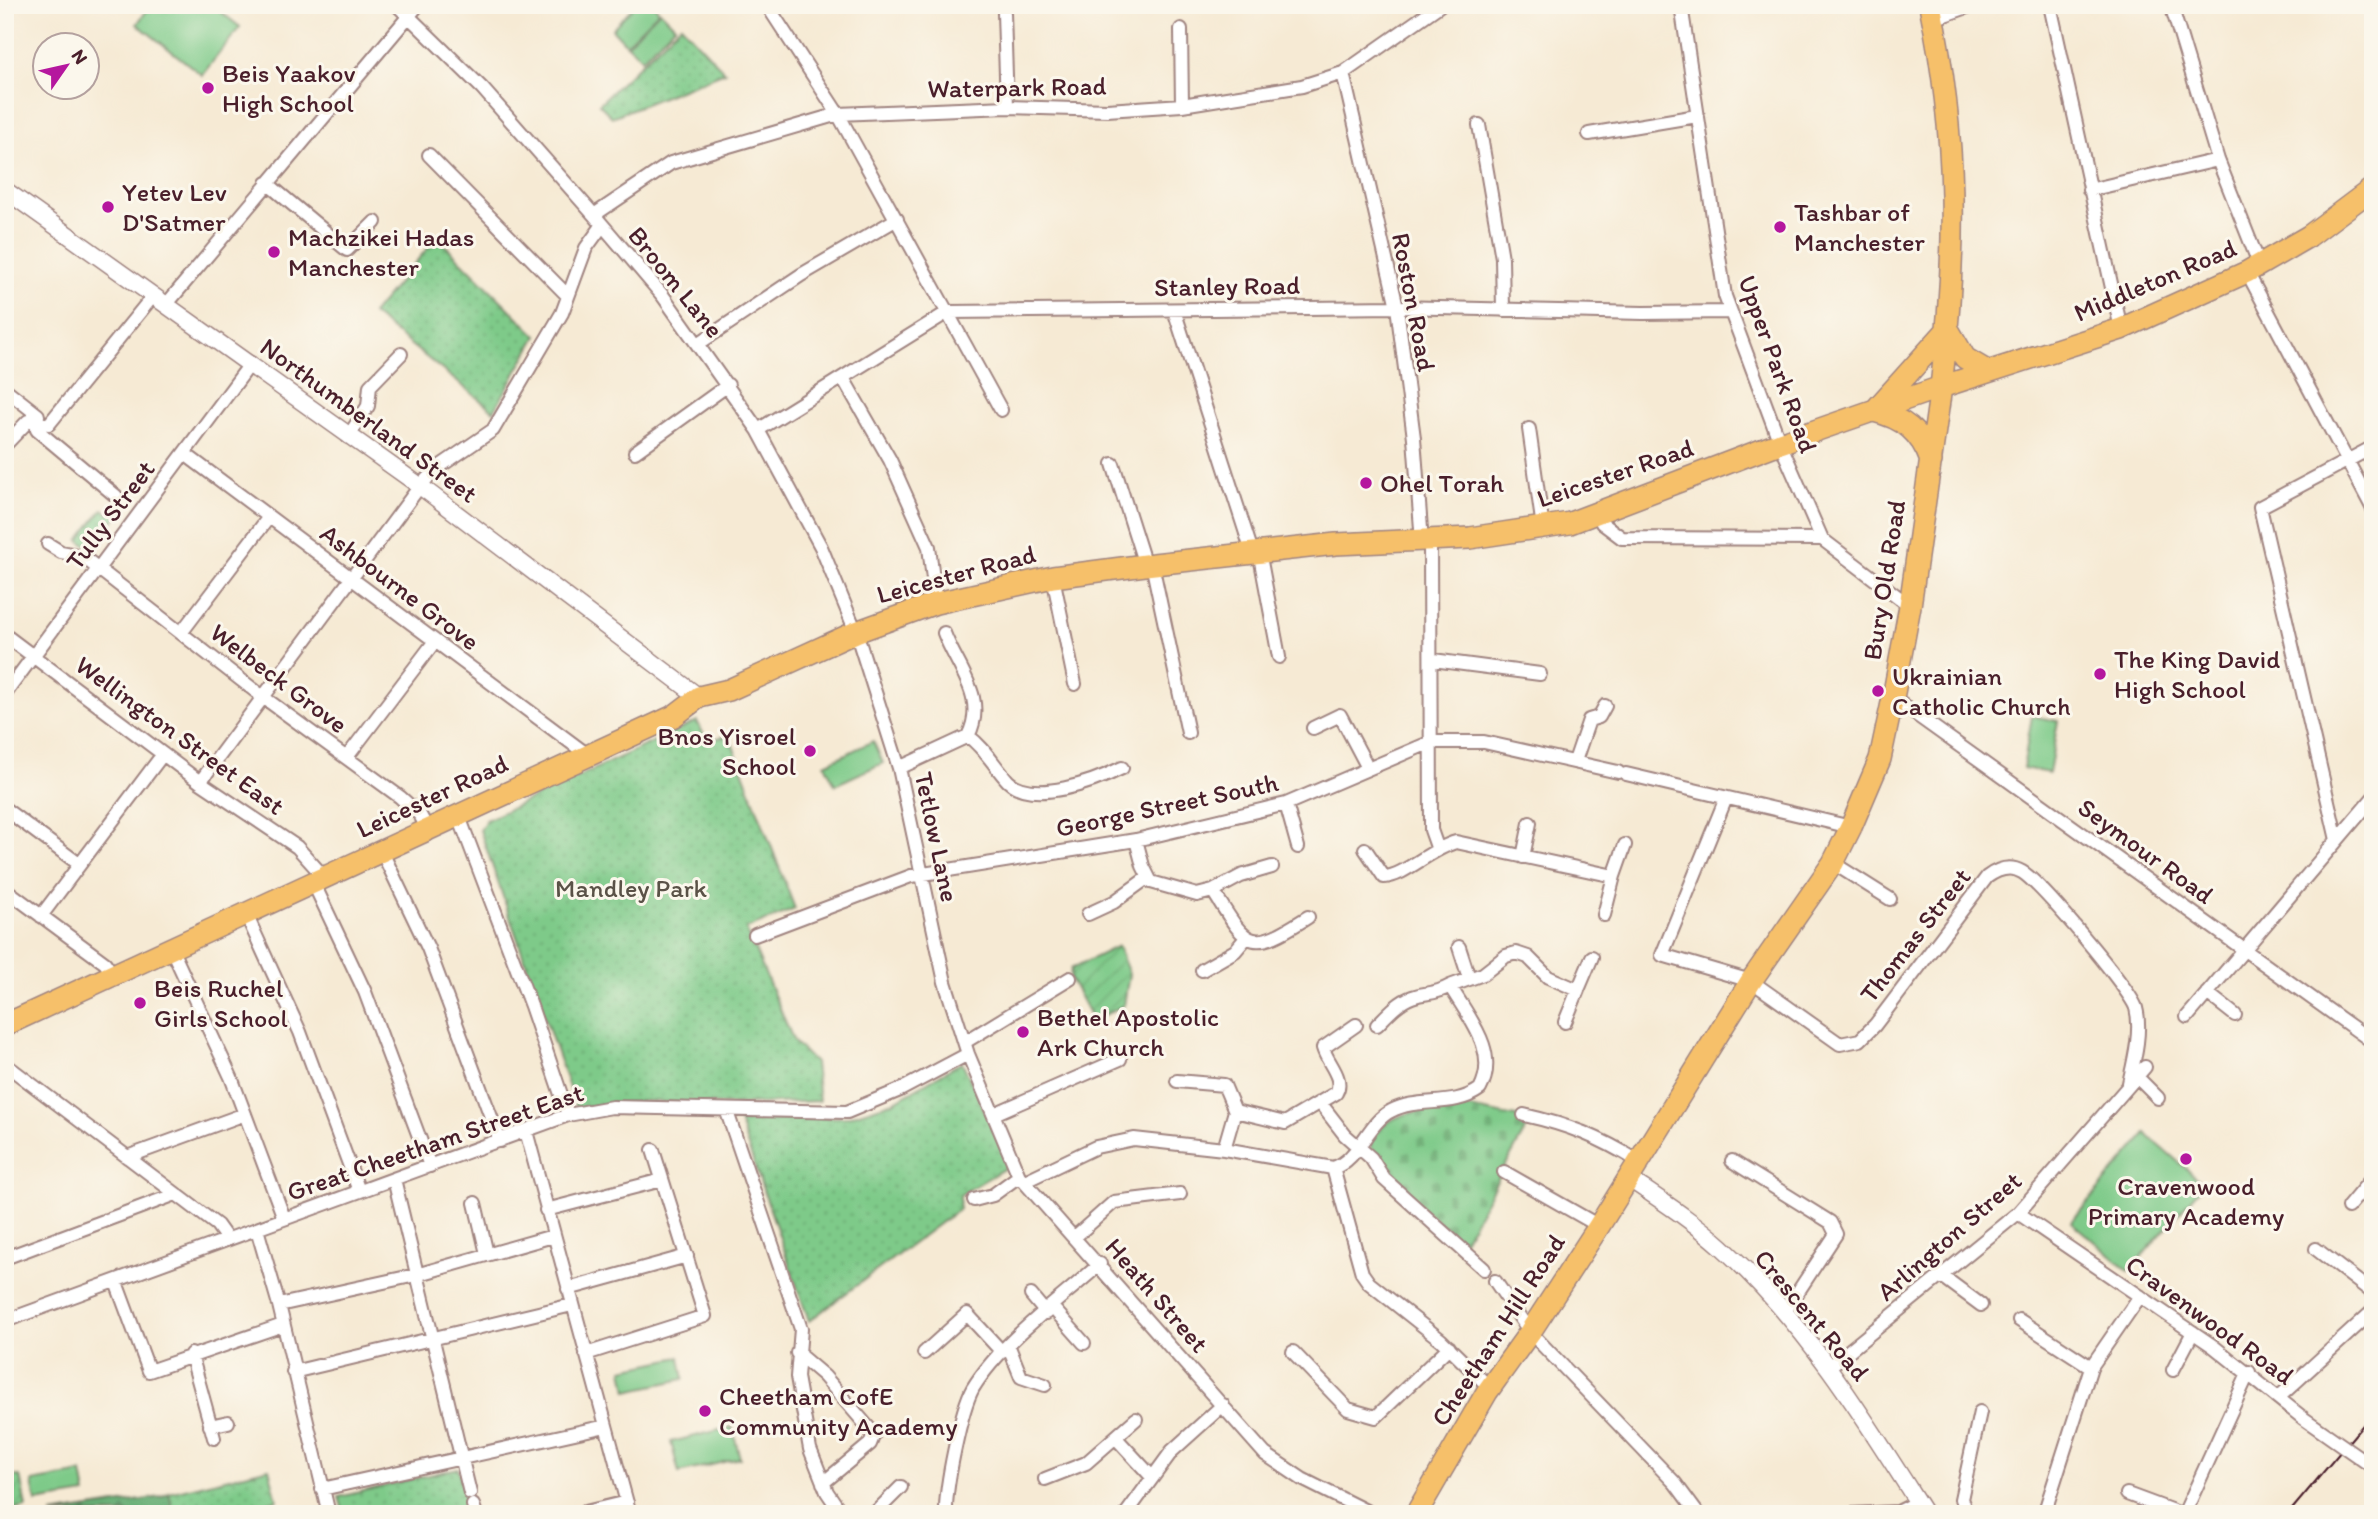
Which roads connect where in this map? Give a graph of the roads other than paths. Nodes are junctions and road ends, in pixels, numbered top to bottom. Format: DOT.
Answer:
graph roads {
  1 [pos="397,5"];
  2 [pos="418,5"];
  3 [pos="767,5"];
  4 [pos="1440,5"];
  5 [pos="1681,5"];
  6 [pos="1973,5"];
  7 [pos="2050,5"];
  8 [pos="2171,5"];
  9 [pos="1931,12"];
  10 [pos="1004,13"];
  11 [pos="408,17"];
  12 [pos="1181,29"];
  13 [pos="1343,73"];
  14 [pos="1182,105"];
  15 [pos="1007,107"];
  16 [pos="838,114"];
  17 [pos="1698,116"];
  18 [pos="1479,125"];
  19 [pos="1589,134"];
  20 [pos="429,155"];
  21 [pos="2218,160"];
  22 [pos="267,183"];
  23 [pos="2373,188"];
  24 [pos="5,190"];
  25 [pos="2089,190"];
  26 [pos="897,219"];
  27 [pos="598,221"];
  28 [pos="375,222"];
  29 [pos="2253,269"];
  30 [pos="568,296"];
  31 [pos="160,300"];
  32 [pos="1397,307"];
  33 [pos="1174,310"];
  34 [pos="1503,310"];
  35 [pos="948,312"];
  36 [pos="1730,312"];
  37 [pos="1948,328"];
  38 [pos="2121,329"];
  39 [pos="698,344"];
  40 [pos="401,354"];
  41 [pos="251,363"];
  42 [pos="1987,371"];
  43 [pos="843,378"];
  44 [pos="728,385"];
  45 [pos="1941,387"];
  46 [pos="5,389"];
  47 [pos="1001,410"];
  48 [pos="1874,411"];
  49 [pos="38,423"];
  50 [pos="1529,429"];
  51 [pos="758,430"];
  52 [pos="348,437"];
  53 [pos="1780,443"];
  54 [pos="5,445"];
  55 [pos="2373,447"];
  56 [pos="635,452"];
  57 [pos="185,454"];
  58 [pos="1931,461"];
  59 [pos="2345,461"];
  60 [pos="1113,464"];
  61 [pos="420,486"];
  62 [pos="116,496"];
  63 [pos="2373,509"];
  64 [pos="1599,513"];
  65 [pos="269,517"];
  66 [pos="1543,528"];
  67 [pos="1822,539"];
  68 [pos="1426,541"];
  69 [pos="48,544"];
  70 [pos="1256,552"];
  71 [pos="1149,564"];
  72 [pos="98,569"];
  73 [pos="1053,577"];
  74 [pos="351,578"];
  75 [pos="936,603"];
  76 [pos="1910,606"];
  77 [pos="856,632"];
  78 [pos="181,633"];
  79 [pos="944,633"];
  80 [pos="5,635"];
  81 [pos="435,641"];
  82 [pos="33,656"];
  83 [pos="1279,657"];
  84 [pos="1433,660"];
  85 [pos="1539,674"];
  86 [pos="1074,684"];
  87 [pos="5,694"];
  88 [pos="263,697"];
  89 [pos="699,697"];
  90 [pos="1894,698"];
  91 [pos="1335,700"];
  92 [pos="1605,706"];
  93 [pos="1340,715"];
  94 [pos="1313,728"];
  95 [pos="1188,733"];
  96 [pos="968,736"];
  97 [pos="1431,743"];
  98 [pos="163,754"];
  99 [pos="589,756"];
  100 [pos="348,757"];
  101 [pos="1575,761"];
  102 [pos="899,768"];
  103 [pos="1122,768"];
  104 [pos="1368,768"];
  105 [pos="200,782"];
  106 [pos="1726,798"];
  107 [pos="2373,798"];
  108 [pos="1286,804"];
  109 [pos="5,809"];
  110 [pos="458,814"];
  111 [pos="2368,814"];
  112 [pos="1530,823"];
  113 [pos="1852,827"];
  114 [pos="427,828"];
  115 [pos="1136,840"];
  116 [pos="2337,840"];
  117 [pos="1625,845"];
  118 [pos="1298,847"];
  119 [pos="1437,847"];
  120 [pos="1366,849"];
  121 [pos="381,850"];
  122 [pos="1523,857"];
  123 [pos="1833,863"];
  124 [pos="79,864"];
  125 [pos="1272,867"];
  126 [pos="921,874"];
  127 [pos="1615,876"];
  128 [pos="1147,878"];
  129 [pos="319,879"];
  130 [pos="5,889"];
  131 [pos="1213,891"];
  132 [pos="1890,899"];
  133 [pos="245,912"];
  134 [pos="1088,914"];
  135 [pos="1604,915"];
  136 [pos="41,916"];
  137 [pos="1308,918"];
  138 [pos="755,935"];
  139 [pos="1246,938"];
  140 [pos="171,947"];
  141 [pos="1459,947"];
  142 [pos="2244,949"];
  143 [pos="1592,957"];
  144 [pos="1202,970"];
  145 [pos="113,975"];
  146 [pos="1070,978"];
  147 [pos="1469,978"];
  148 [pos="1751,981"];
  149 [pos="1450,986"];
  150 [pos="1578,990"];
  151 [pos="2207,993"];
  152 [pos="2235,1015"];
  153 [pos="2188,1017"];
  154 [pos="1565,1022"];
  155 [pos="5,1025"];
  156 [pos="1356,1025"];
  157 [pos="1377,1025"];
  158 [pos="2373,1042"];
  159 [pos="966,1048"];
  160 [pos="1120,1059"];
  161 [pos="5,1064"];
  162 [pos="2137,1075"];
  163 [pos="1177,1081"];
  164 [pos="2158,1098"];
  165 [pos="1321,1104"];
  166 [pos="1235,1111"];
  167 [pos="727,1112"];
  168 [pos="244,1114"];
  169 [pos="994,1114"];
  170 [pos="568,1115"];
  171 [pos="1524,1115"];
  172 [pos="526,1130"];
  173 [pos="500,1141"];
  174 [pos="1357,1146"];
  175 [pos="1224,1149"];
  176 [pos="653,1150"];
  177 [pos="127,1157"];
  178 [pos="1732,1161"];
  179 [pos="430,1166"];
  180 [pos="1333,1168"];
  181 [pos="1633,1169"];
  182 [pos="1504,1172"];
  183 [pos="2373,1177"];
  184 [pos="1022,1178"];
  185 [pos="394,1179"];
  186 [pos="662,1180"];
  187 [pos="359,1191"];
  188 [pos="176,1194"];
  189 [pos="1180,1194"];
  190 [pos="974,1200"];
  191 [pos="475,1203"];
  192 [pos="2348,1207"];
  193 [pos="546,1210"];
  194 [pos="2018,1213"];
  195 [pos="284,1218"];
  196 [pos="1599,1226"];
  197 [pos="257,1229"];
  198 [pos="553,1236"];
  199 [pos="1076,1236"];
  200 [pos="227,1239"];
  201 [pos="2316,1249"];
  202 [pos="487,1254"];
  203 [pos="687,1256"];
  204 [pos="5,1258"];
  205 [pos="1100,1264"];
  206 [pos="1485,1269"];
  207 [pos="416,1275"];
  208 [pos="1942,1276"];
  209 [pos="1495,1281"];
  210 [pos="116,1282"];
  211 [pos="568,1289"];
  212 [pos="2373,1293"];
  213 [pos="1031,1296"];
  214 [pos="2140,1296"];
  215 [pos="279,1305"];
  216 [pos="572,1306"];
  217 [pos="1981,1306"];
  218 [pos="1049,1310"];
  219 [pos="2373,1311"];
  220 [pos="1784,1313"];
  221 [pos="2018,1320"];
  222 [pos="5,1321"];
  223 [pos="283,1325"];
  224 [pos="1530,1332"];
  225 [pos="2193,1332"];
  226 [pos="431,1340"];
  227 [pos="1084,1343"];
  228 [pos="1449,1347"];
  229 [pos="1005,1350"];
  230 [pos="1293,1352"];
  231 [pos="797,1353"];
  232 [pos="923,1353"];
  233 [pos="191,1354"];
  234 [pos="586,1354"];
  235 [pos="1829,1367"];
  236 [pos="2091,1367"];
  237 [pos="2174,1370"];
  238 [pos="293,1372"];
  239 [pos="2249,1372"];
  240 [pos="1045,1384"];
  241 [pos="1490,1388"];
  242 [pos="2278,1398"];
  243 [pos="1223,1405"];
  244 [pos="1980,1412"];
  245 [pos="1136,1419"];
  246 [pos="228,1422"];
  247 [pos="606,1426"];
  248 [pos="1116,1438"];
  249 [pos="459,1457"];
  250 [pos="2373,1468"];
  251 [pos="1152,1477"];
  252 [pos="1045,1479"];
  253 [pos="823,1483"];
  254 [pos="901,1487"];
  255 [pos="323,1489"];
  256 [pos="2127,1494"];
  257 [pos="473,1504"];
  258 [pos="629,1508"];
  259 [pos="1922,1508"];
  260 [pos="329,1514"];
  261 [pos="577,1514"];
  262 [pos="842,1514"];
  263 [pos="874,1514"];
  264 [pos="946,1514"];
  265 [pos="1126,1514"];
  266 [pos="1372,1514"];
  267 [pos="1416,1514"];
  268 [pos="1698,1514"];
  269 [pos="1850,1514"];
  270 [pos="1967,1514"];
  271 [pos="2044,1514"];
  272 [pos="2182,1514"];
  1 -- 11 [label="street, Broom Lane"];
  2 -- 11 [label="street"];
  3 -- 16 [label="street"];
  4 -- 13 [label="street, Waterpark Road"];
  5 -- 17 [label="street, Upper Park Road"];
  6 -- 9 [label="street"];
  7 -- 25 [label="street"];
  8 -- 21 [label="street"];
  9 -- 37 [label="main road, Bury Old Road"];
  10 -- 15 [label="street"];
  11 -- 22 [label="street"];
  11 -- 27 [label="street, Broom Lane"];
  12 -- 14 [label="street"];
  13 -- 14 [label="street, Waterpark Road"];
  13 -- 32 [label="street, Roston Road"];
  14 -- 15 [label="street, Waterpark Road"];
  15 -- 16 [label="street, Waterpark Road"];
  16 -- 26 [label="street"];
  16 -- 27 [label="street, Waterpark Road"];
  17 -- 19 [label="street"];
  17 -- 36 [label="street, Upper Park Road"];
  18 -- 34 [label="street"];
  20 -- 30 [label="street"];
  21 -- 25 [label="street"];
  21 -- 29 [label="street"];
  22 -- 28 [label="street"];
  22 -- 31 [label="street"];
  23 -- 29 [label="main road, Middleton Road"];
  24 -- 31 [label="street, Northumberland Street"];
  25 -- 38 [label="street"];
  26 -- 35 [label="street"];
  26 -- 39 [label="street"];
  27 -- 30 [label="street"];
  27 -- 39 [label="street, Broom Lane"];
  29 -- 38 [label="main road, Middleton Road"];
  29 -- 59 [label="street"];
  30 -- 61 [label="street"];
  31 -- 41 [label="street, Northumberland Street"];
  31 -- 49 [label="street"];
  32 -- 33 [label="street, Stanley Road"];
  32 -- 34 [label="street, Stanley Road"];
  32 -- 68 [label="street, Roston Road"];
  33 -- 35 [label="street, Stanley Road"];
  33 -- 70 [label="street"];
  34 -- 36 [label="street, Stanley Road"];
  35 -- 43 [label="street"];
  35 -- 47 [label="street"];
  36 -- 53 [label="street, Upper Park Road"];
  37 -- 42 [label="main road"];
  37 -- 45 [label="main road, Bury Old Road"];
  37 -- 48 [label="main road"];
  38 -- 42 [label="main road, Middleton Road"];
  39 -- 44 [label="street, Broom Lane"];
  40 -- 52 [label="street"];
  41 -- 52 [label="street, Northumberland Street"];
  41 -- 57 [label="street, Tully Street"];
  42 -- 45 [label="main road, Middleton Road"];
  43 -- 51 [label="street"];
  43 -- 75 [label="street"];
  44 -- 51 [label="street, Broom Lane"];
  44 -- 56 [label="street"];
  45 -- 48 [label="main road, Leicester Road"];
  45 -- 58 [label="main road, Bury Old Road"];
  46 -- 49 [label="street"];
  48 -- 53 [label="main road, Leicester Road"];
  48 -- 58 [label="main road"];
  49 -- 54 [label="street"];
  49 -- 62 [label="street"];
  50 -- 66 [label="street"];
  51 -- 77 [label="street, Broom Lane"];
  52 -- 61 [label="street, Northumberland Street"];
  53 -- 64 [label="main road, Leicester Road"];
  53 -- 67 [label="street, Upper Park Road"];
  55 -- 59 [label="street"];
  57 -- 65 [label="street, Ashbourne Grove"];
  57 -- 72 [label="street, Tully Street"];
  58 -- 76 [label="main road, Bury Old Road"];
  59 -- 63 [label="street"];
  59 -- 116 [label="street"];
  60 -- 71 [label="street"];
  61 -- 74 [label="street"];
  61 -- 89 [label="street, Northumberland Street"];
  64 -- 66 [label="main road, Leicester Road"];
  64 -- 67 [label="street"];
  65 -- 74 [label="street, Ashbourne Grove"];
  65 -- 78 [label="street"];
  66 -- 68 [label="main road, Leicester Road"];
  67 -- 76 [label="street, Upper Park Road"];
  68 -- 70 [label="main road, Leicester Road"];
  68 -- 84 [label="street, Roston Road"];
  69 -- 72 [label="street, Welbeck Grove"];
  70 -- 71 [label="main road, Leicester Road"];
  70 -- 83 [label="street"];
  71 -- 73 [label="main road, Leicester Road"];
  71 -- 95 [label="street"];
  72 -- 78 [label="street, Welbeck Grove"];
  72 -- 82 [label="street, Tully Street"];
  73 -- 75 [label="main road, Leicester Road"];
  73 -- 86 [label="street"];
  74 -- 81 [label="street, Ashbourne Grove"];
  74 -- 88 [label="street"];
  75 -- 77 [label="main road, Leicester Road"];
  76 -- 90 [label="main road, Bury Old Road"];
  77 -- 89 [label="main road, Leicester Road"];
  77 -- 102 [label="street, Tetlow Lane"];
  78 -- 88 [label="street, Welbeck Grove"];
  79 -- 96 [label="street"];
  80 -- 82 [label="street, Wellington Street East"];
  81 -- 99 [label="street, Ashbourne Grove"];
  81 -- 100 [label="street"];
  82 -- 87 [label="street, Tully Street"];
  82 -- 98 [label="street, Wellington Street East"];
  84 -- 85 [label="street"];
  84 -- 97 [label="street, Roston Road"];
  88 -- 100 [label="street, Welbeck Grove"];
  88 -- 105 [label="street"];
  89 -- 99 [label="main road, Leicester Road"];
  90 -- 113 [label="main road, Bury Old Road"];
  90 -- 142 [label="street, Seymour Road"];
  91 -- 93 [label="street"];
  92 -- 101 [label="street"];
  93 -- 94 [label="street"];
  93 -- 104 [label="street"];
  96 -- 102 [label="street"];
  96 -- 103 [label="street"];
  97 -- 101 [label="street, George Street South"];
  97 -- 104 [label="street, George Street South"];
  97 -- 119 [label="street, Roston Road"];
  98 -- 105 [label="street, Wellington Street East"];
  98 -- 124 [label="street"];
  99 -- 110 [label="main road, Leicester Road"];
  100 -- 114 [label="street, Welbeck Grove"];
  101 -- 106 [label="street, George Street South"];
  102 -- 126 [label="street, Tetlow Lane"];
  104 -- 108 [label="street, George Street South"];
  105 -- 129 [label="street, Wellington Street East"];
  106 -- 113 [label="street, George Street South"];
  106 -- 148 [label="street, Thomas Street"];
  107 -- 111 [label="street"];
  108 -- 115 [label="street, George Street South"];
  108 -- 118 [label="street"];
  109 -- 124 [label="street"];
  110 -- 114 [label="main road, Leicester Road"];
  110 -- 170 [label="street"];
  111 -- 116 [label="street"];
  112 -- 122 [label="street"];
  113 -- 123 [label="main road, Bury Old Road"];
  114 -- 121 [label="main road, Leicester Road"];
  115 -- 126 [label="street, George Street South"];
  115 -- 128 [label="street"];
  116 -- 142 [label="street"];
  117 -- 127 [label="street"];
  119 -- 120 [label="street"];
  119 -- 122 [label="street"];
  121 -- 129 [label="main road, Leicester Road"];
  121 -- 173 [label="street"];
  122 -- 127 [label="street"];
  123 -- 132 [label="street"];
  123 -- 148 [label="main road, Bury Old Road"];
  124 -- 136 [label="street"];
  125 -- 131 [label="street"];
  126 -- 138 [label="street, George Street South"];
  126 -- 159 [label="street, Tetlow Lane"];
  127 -- 135 [label="street"];
  128 -- 131 [label="street"];
  128 -- 134 [label="street"];
  129 -- 133 [label="main road, Leicester Road"];
  129 -- 179 [label="street, Wellington Street East"];
  130 -- 136 [label="street"];
  131 -- 139 [label="street"];
  133 -- 140 [label="main road, Leicester Road"];
  133 -- 187 [label="street"];
  136 -- 145 [label="street"];
  137 -- 139 [label="street"];
  139 -- 144 [label="street"];
  140 -- 145 [label="main road, Leicester Road"];
  140 -- 168 [label="street"];
  141 -- 147 [label="street"];
  142 -- 151 [label="street"];
  142 -- 158 [label="street, Seymour Road"];
  143 -- 150 [label="street"];
  145 -- 155 [label="main road, Leicester Road"];
  146 -- 159 [label="street, Great Cheetham Street East"];
  147 -- 149 [label="street"];
  147 -- 150 [label="street"];
  148 -- 162 [label="street, Thomas Street"];
  148 -- 181 [label="main road, Bury Old Road"];
  149 -- 157 [label="street"];
  149 -- 174 [label="street"];
  150 -- 154 [label="street"];
  151 -- 152 [label="street"];
  151 -- 153 [label="street"];
  156 -- 165 [label="street"];
  159 -- 167 [label="street, Great Cheetham Street East"];
  159 -- 169 [label="street, Heath Street"];
  160 -- 169 [label="street"];
  161 -- 177 [label="street"];
  162 -- 164 [label="street"];
  162 -- 194 [label="street, Arlington Street"];
  163 -- 166 [label="street"];
  165 -- 166 [label="street"];
  165 -- 174 [label="street"];
  166 -- 175 [label="street"];
  167 -- 170 [label="street, Great Cheetham Street East"];
  167 -- 231 [label="street"];
  168 -- 177 [label="street"];
  168 -- 195 [label="street"];
  169 -- 184 [label="street, Heath Street"];
  170 -- 172 [label="street, Great Cheetham Street East"];
  171 -- 181 [label="street"];
  172 -- 173 [label="street, Great Cheetham Street East"];
  172 -- 193 [label="street"];
  173 -- 179 [label="street, Great Cheetham Street East"];
  174 -- 180 [label="street"];
  174 -- 206 [label="street"];
  175 -- 180 [label="street"];
  175 -- 184 [label="street"];
  176 -- 186 [label="street"];
  177 -- 188 [label="street"];
  178 -- 220 [label="street"];
  179 -- 185 [label="street, Great Cheetham Street East"];
  180 -- 228 [label="street"];
  181 -- 196 [label="main road, Cheetham Hill Road"];
  181 -- 220 [label="street, Crescent Road"];
  182 -- 196 [label="street"];
  183 -- 192 [label="street"];
  184 -- 190 [label="street"];
  184 -- 199 [label="street, Heath Street"];
  185 -- 187 [label="street, Great Cheetham Street East"];
  185 -- 207 [label="street"];
  186 -- 193 [label="street"];
  186 -- 203 [label="street"];
  187 -- 195 [label="street, Great Cheetham Street East"];
  188 -- 200 [label="street"];
  188 -- 204 [label="street"];
  189 -- 199 [label="street"];
  191 -- 202 [label="street"];
  193 -- 198 [label="street"];
  194 -- 208 [label="street, Arlington Street"];
  194 -- 214 [label="street, Cravenwood Road"];
  195 -- 197 [label="street, Great Cheetham Street East"];
  196 -- 224 [label="main road, Cheetham Hill Road"];
  197 -- 200 [label="street, Great Cheetham Street East"];
  197 -- 215 [label="street"];
  198 -- 202 [label="street"];
  198 -- 211 [label="street"];
  199 -- 205 [label="street, Heath Street"];
  200 -- 210 [label="street, Great Cheetham Street East"];
  201 -- 212 [label="street"];
  202 -- 207 [label="street"];
  203 -- 211 [label="street"];
  203 -- 234 [label="street"];
  205 -- 218 [label="street"];
  205 -- 243 [label="street, Heath Street"];
  207 -- 215 [label="street"];
  207 -- 226 [label="street"];
  208 -- 217 [label="street"];
  208 -- 235 [label="street, Arlington Street"];
  209 -- 224 [label="street"];
  210 -- 222 [label="street, Great Cheetham Street East"];
  210 -- 233 [label="street"];
  211 -- 216 [label="street"];
  213 -- 218 [label="street"];
  214 -- 225 [label="street, Cravenwood Road"];
  214 -- 236 [label="street"];
  215 -- 223 [label="street"];
  216 -- 226 [label="street"];
  216 -- 234 [label="street"];
  218 -- 227 [label="street"];
  218 -- 229 [label="street"];
  219 -- 242 [label="street"];
  220 -- 235 [label="street, Crescent Road"];
  221 -- 236 [label="street"];
  223 -- 233 [label="street"];
  223 -- 238 [label="street"];
  224 -- 241 [label="main road, Cheetham Hill Road"];
  224 -- 268 [label="street"];
  225 -- 237 [label="street"];
  225 -- 239 [label="street, Cravenwood Road"];
  226 -- 238 [label="street"];
  226 -- 249 [label="street"];
  228 -- 230 [label="street"];
  228 -- 241 [label="street"];
  229 -- 232 [label="street"];
  229 -- 240 [label="street"];
  229 -- 264 [label="street"];
  231 -- 253 [label="street"];
  231 -- 253 [label="street"];
  233 -- 246 [label="street"];
  234 -- 247 [label="street"];
  235 -- 259 [label="street, Crescent Road"];
  236 -- 271 [label="street"];
  238 -- 255 [label="street"];
  239 -- 242 [label="street, Cravenwood Road"];
  239 -- 272 [label="street"];
  241 -- 267 [label="main road, Cheetham Hill Road"];
  242 -- 250 [label="street, Cravenwood Road, bridge"];
  243 -- 251 [label="street"];
  243 -- 266 [label="street, Heath Street"];
  244 -- 270 [label="street"];
  245 -- 248 [label="street"];
  247 -- 249 [label="street"];
  247 -- 258 [label="street"];
  248 -- 251 [label="street"];
  248 -- 252 [label="street"];
  249 -- 255 [label="street"];
  249 -- 257 [label="street"];
  251 -- 265 [label="street"];
  253 -- 262 [label="street"];
  254 -- 263 [label="street"];
  255 -- 260 [label="street"];
  256 -- 272 [label="street"];
  258 -- 261 [label="street"];
  259 -- 269 [label="street"];
}
